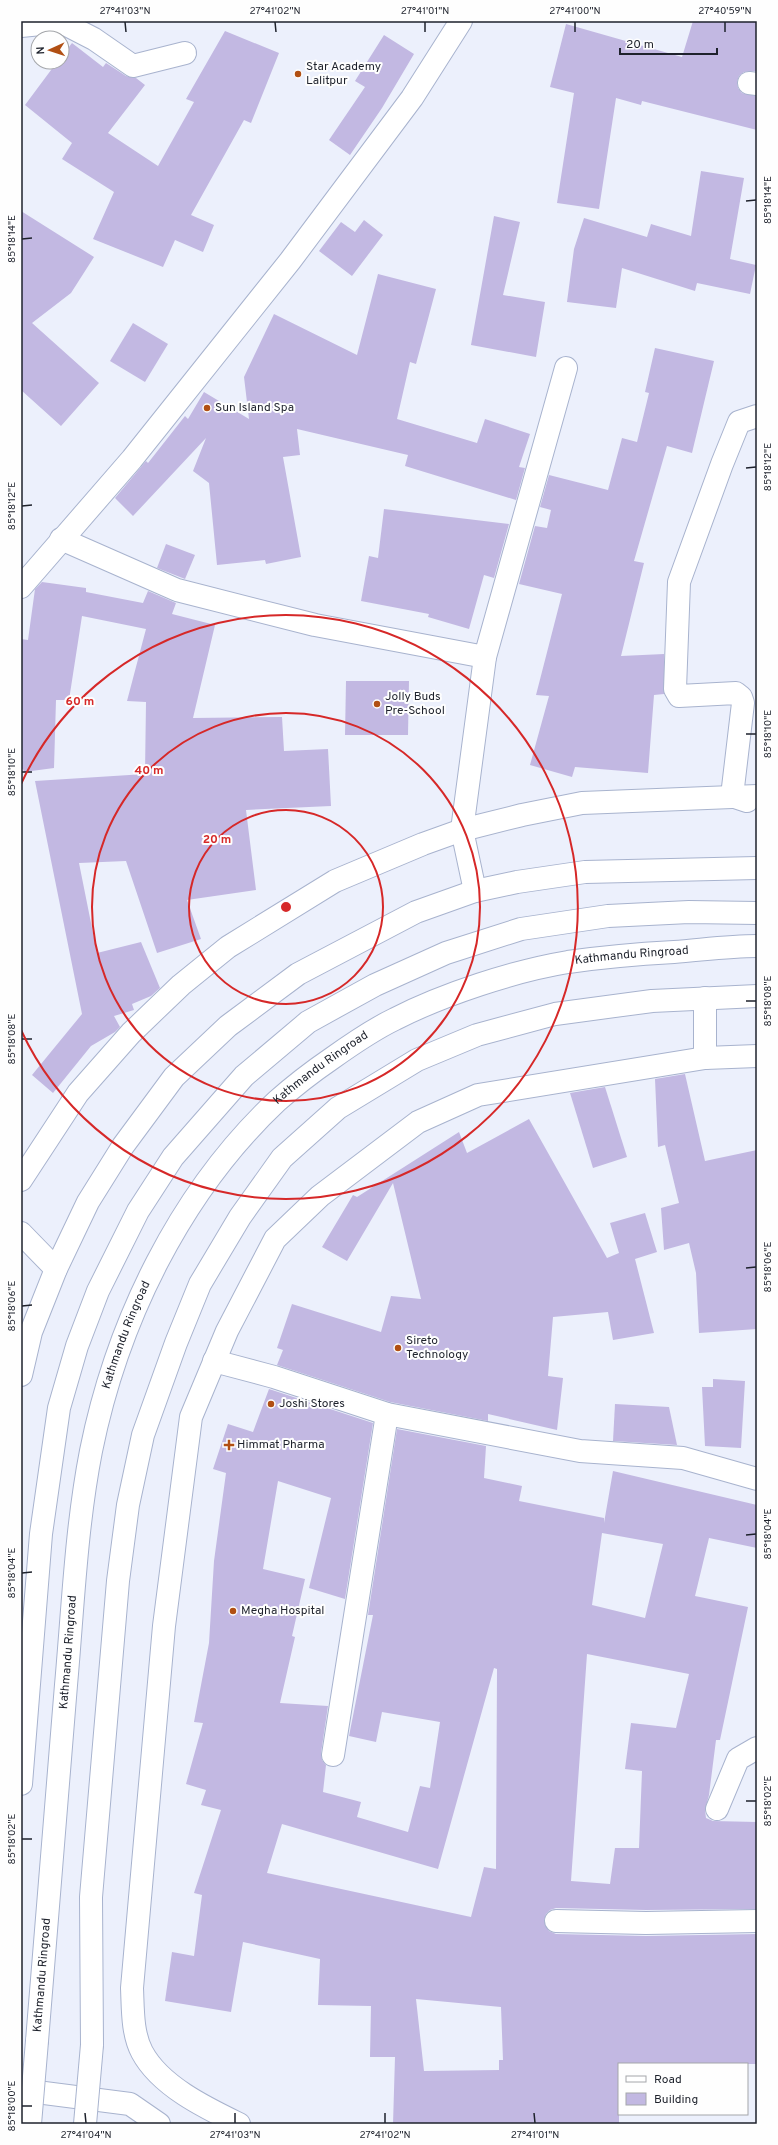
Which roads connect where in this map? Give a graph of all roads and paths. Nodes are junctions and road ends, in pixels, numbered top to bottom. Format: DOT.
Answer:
graph roads {
  1 [pos="461,21"];
  2 [pos="21,26"];
  3 [pos="185,53"];
  4 [pos="566,368"];
  5 [pos="757,416"];
  6 [pos="61,539"];
  7 [pos="21,587"];
  8 [pos="485,657"];
  9 [pos="732,796"];
  10 [pos="757,796"];
  11 [pos="757,806"];
  12 [pos="462,830"];
  13 [pos="757,868"];
  14 [pos="475,891"];
  15 [pos="757,914"];
  16 [pos="757,946"];
  17 [pos="757,996"];
  18 [pos="705,998"];
  19 [pos="757,1056"];
  20 [pos="705,1058"];
  21 [pos="21,1180"];
  22 [pos="21,1233"];
  23 [pos="56,1269"];
  24 [pos="26,1330"];
  25 [pos="214,1361"];
  26 [pos="21,1375"];
  27 [pos="387,1414"];
  28 [pos="757,1479"];
  29 [pos="757,1748"];
  30 [pos="333,1755"];
  31 [pos="21,1784"];
  32 [pos="717,1810"];
  33 [pos="556,1921"];
  34 [pos="757,1921"];
  35 [pos="21,2090"];
  36 [pos="30,2124"];
  37 [pos="85,2124"];
  38 [pos="160,2124"];
  39 [pos="239,2124"];
  1 -- 6 [label="main road"];
  2 -- 3 [label="main road"];
  4 -- 8 [label="main road"];
  5 -- 9 [label="main road"];
  6 -- 7 [label="main road"];
  6 -- 8 [label="main road"];
  8 -- 12 [label="main road"];
  9 -- 10 [label="main road"];
  9 -- 11 [label="main road"];
  9 -- 12 [label="main road"];
  12 -- 14 [label="main road"];
  12 -- 21 [label="main road"];
  13 -- 14 [label="main road"];
  14 -- 23 [label="main road"];
  15 -- 31 [label="main road"];
  16 -- 36 [label="main road, Kathmandu Ringroad, bridge"];
  17 -- 18 [label="main road"];
  18 -- 20 [label="main road"];
  18 -- 37 [label="main road, bridge"];
  19 -- 20 [label="main road"];
  20 -- 25 [label="main road"];
  22 -- 23 [label="main road"];
  23 -- 24 [label="main road"];
  24 -- 26 [label="main road"];
  25 -- 27 [label="main road"];
  25 -- 39 [label="main road"];
  27 -- 28 [label="main road"];
  27 -- 30 [label="main road"];
  29 -- 32 [label="main road"];
  33 -- 34 [label="main road"];
  35 -- 38 [label="main road"];
}
